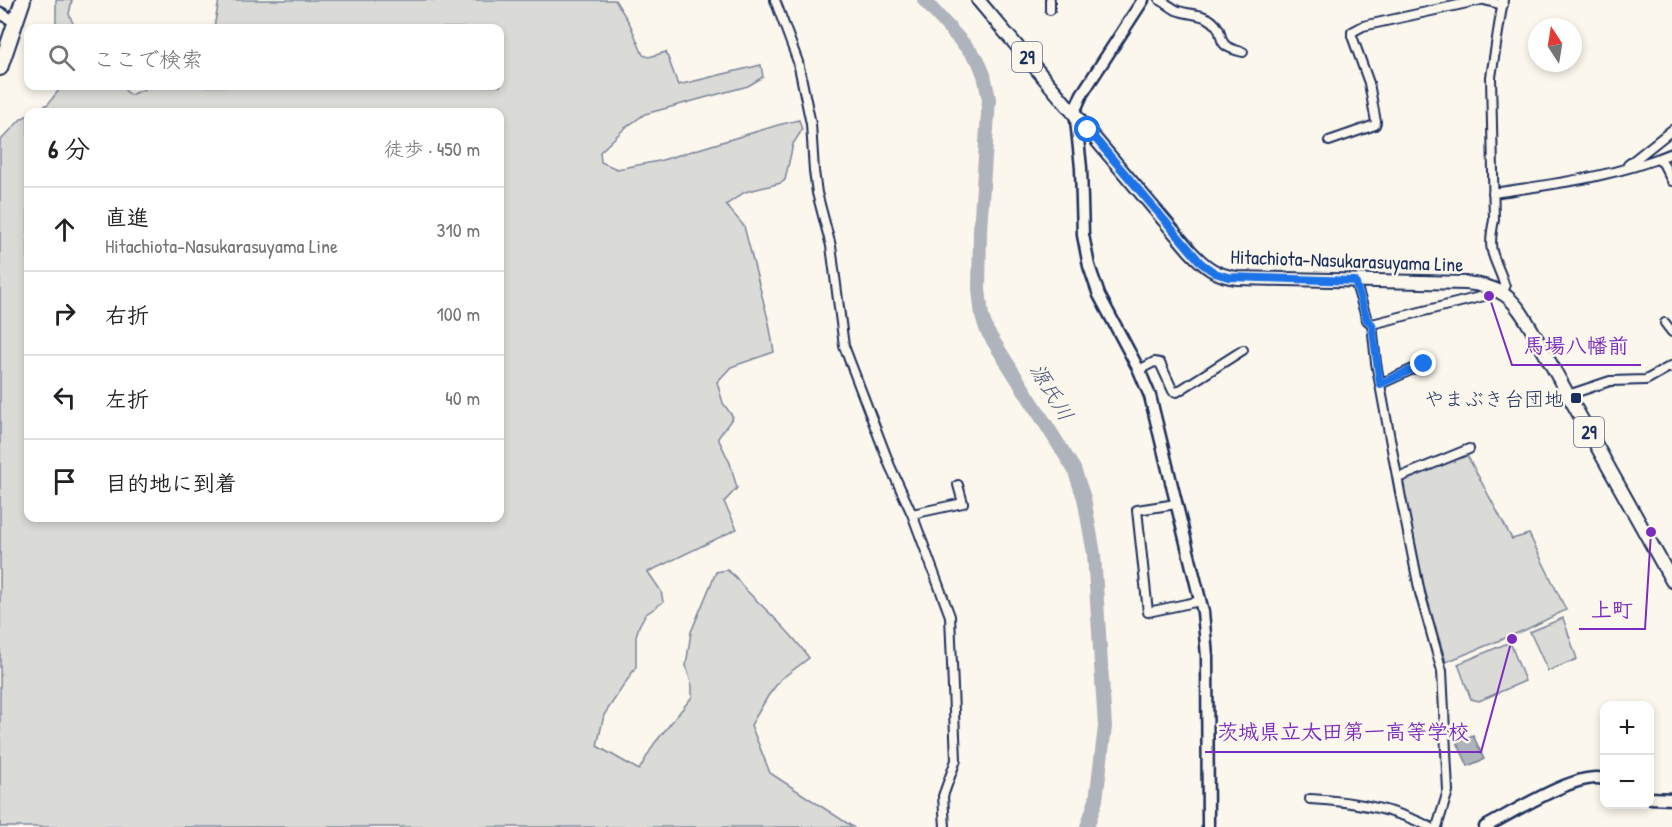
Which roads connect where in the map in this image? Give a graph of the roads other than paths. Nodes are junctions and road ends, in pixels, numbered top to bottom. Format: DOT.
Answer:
graph roads {
  1 [pos="23,0"];
  2 [pos="775,0"];
  3 [pos="978,0"];
  4 [pos="1050,0"];
  5 [pos="1143,0"];
  6 [pos="1160,0"];
  7 [pos="1483,0"];
  8 [pos="1503,3"];
  9 [pos="1050,10"];
  10 [pos="0,14"];
  11 [pos="14,21"];
  12 [pos="1243,52"];
  13 [pos="0,68"];
  14 [pos="1075,115"];
  15 [pos="1672,130"];
  16 [pos="1329,141"];
  17 [pos="1672,153"];
  18 [pos="1657,159"];
  19 [pos="1624,168"];
  20 [pos="1672,181"];
  21 [pos="1493,193"];
  22 [pos="1355,281"];
  23 [pos="1501,291"];
  24 [pos="1665,323"];
  25 [pos="1372,324"];
  26 [pos="1672,332"];
  27 [pos="1243,350"];
  28 [pos="1424,364"];
  29 [pos="1672,368"];
  30 [pos="1139,370"];
  31 [pos="1380,384"];
  32 [pos="1568,394"];
  33 [pos="1469,449"];
  34 [pos="1398,478"];
  35 [pos="958,484"];
  36 [pos="1176,504"];
  37 [pos="912,514"];
  38 [pos="1672,581"];
  39 [pos="1200,601"];
  40 [pos="1600,778"];
  41 [pos="1654,798"];
  42 [pos="1672,799"];
  43 [pos="1310,800"];
  44 [pos="945,827"];
  45 [pos="1208,827"];
  46 [pos="1430,827"];
  47 [pos="1437,827"];
  48 [pos="1485,827"];
  1 -- 11 [label="highway"];
  2 -- 37 [label="street"];
  3 -- 14 [label="main road, Hitachiota-Nasukarasuyama Line / 29"];
  4 -- 9 [label="street"];
  5 -- 14 [label="street"];
  6 -- 12 [label="street"];
  7 -- 8 [label="street"];
  7 -- 16 [label="street"];
  8 -- 21 [label="street"];
  10 -- 11 [label="street"];
  11 -- 13 [label="highway"];
  14 -- 22 [label="main road, Hitachiota-Nasukarasuyama Line / 29"];
  14 -- 30 [label="street"];
  15 -- 19 [label="street"];
  17 -- 18 [label="street"];
  18 -- 19 [label="street"];
  18 -- 20 [label="street"];
  19 -- 21 [label="street"];
  21 -- 23 [label="street"];
  22 -- 23 [label="main road, Hitachiota-Nasukarasuyama Line / 29"];
  22 -- 25 [label="street"];
  23 -- 25 [label="street"];
  23 -- 32 [label="main road, 29"];
  24 -- 26 [label="street"];
  25 -- 31 [label="street"];
  27 -- 30 [label="street"];
  28 -- 31 [label="street"];
  29 -- 32 [label="street"];
  30 -- 36 [label="street"];
  31 -- 34 [label="street"];
  32 -- 38 [label="main road, 29"];
  33 -- 34 [label="street"];
  34 -- 47 [label="street"];
  35 -- 37 [label="street"];
  36 -- 39 [label="street"];
  36 -- 39 [label="street"];
  37 -- 44 [label="street"];
  39 -- 45 [label="street"];
  40 -- 48 [label="street"];
  41 -- 42 [label="street"];
  43 -- 46 [label="street"];
}
